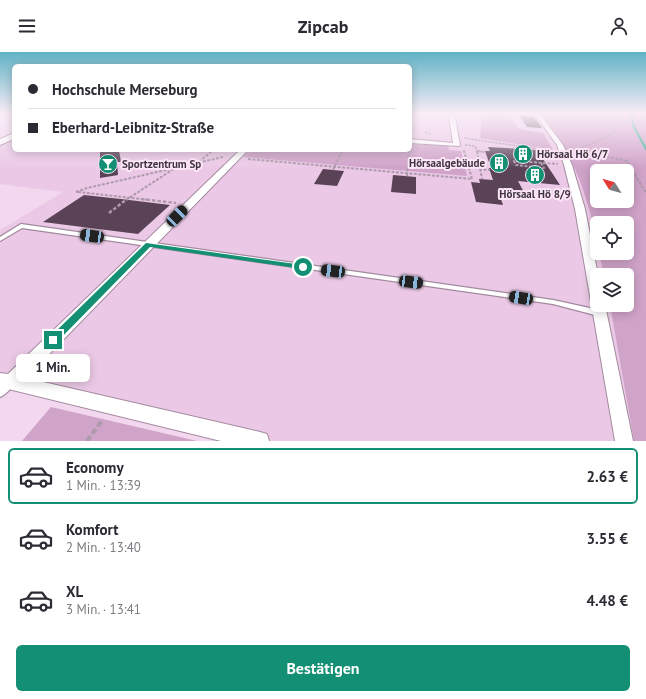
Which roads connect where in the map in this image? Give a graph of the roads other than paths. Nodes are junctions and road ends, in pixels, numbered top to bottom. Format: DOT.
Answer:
graph roads {
  1 [pos="455,131"];
  2 [pos="549,131"];
  3 [pos="12,137"];
  4 [pos="412,141"];
  5 [pos="0,142"];
  6 [pos="239,154"];
  7 [pos="0,239"];
  8 [pos="148,244"];
  9 [pos="591,268"];
  10 [pos="590,305"];
  11 [pos="599,312"];
  12 [pos="3,385"];
  13 [pos="260,441"];
  14 [pos="624,441"];
  1 -- 4 [label="street"];
  2 -- 9 [label="street"];
  3 -- 5 [label="street"];
  6 -- 8 [label="street"];
  7 -- 8 [label="lane"];
  8 -- 10 [label="lane"];
  8 -- 12 [label="street"];
  11 -- 14 [label="street"];
  12 -- 13 [label="street"];
}
